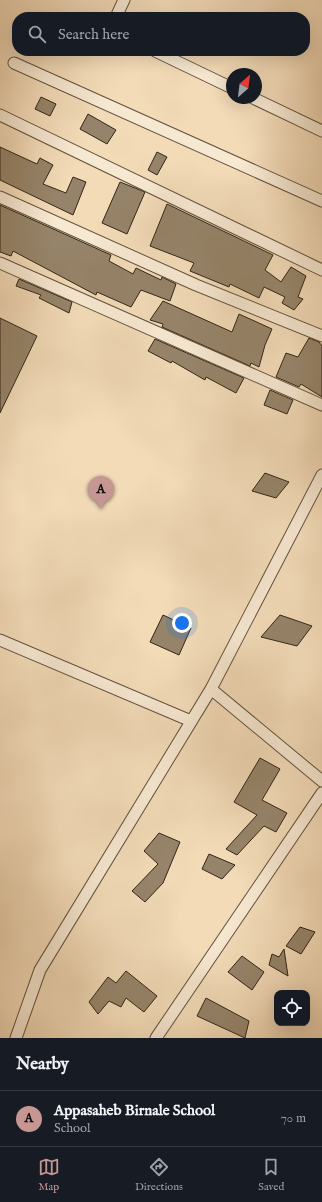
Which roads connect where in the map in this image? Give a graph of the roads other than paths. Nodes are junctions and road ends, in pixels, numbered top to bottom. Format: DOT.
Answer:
graph roads {
  1 [pos="123,0"];
  2 [pos="118,12"];
  3 [pos="165,56"];
  4 [pos="14,63"];
  5 [pos="226,85"];
  6 [pos="262,102"];
  7 [pos="0,115"];
  8 [pos="322,131"];
  9 [pos="0,197"];
  10 [pos="322,202"];
  11 [pos="0,263"];
  12 [pos="322,270"];
  13 [pos="322,336"];
  14 [pos="322,405"];
  15 [pos="322,475"];
  16 [pos="0,640"];
  17 [pos="211,689"];
  18 [pos="191,721"];
  19 [pos="322,781"];
  20 [pos="322,793"];
  21 [pos="16,1038"];
  22 [pos="156,1038"];
  1 -- 2 [label="street"];
  3 -- 5 [label="street"];
  4 -- 10 [label="street"];
  6 -- 8 [label="street"];
  7 -- 12 [label="street"];
  9 -- 13 [label="street"];
  11 -- 14 [label="street"];
  15 -- 17 [label="street"];
  16 -- 18 [label="street"];
  17 -- 18 [label="street"];
  17 -- 19 [label="street"];
  18 -- 21 [label="street"];
  20 -- 22 [label="street"];
}
